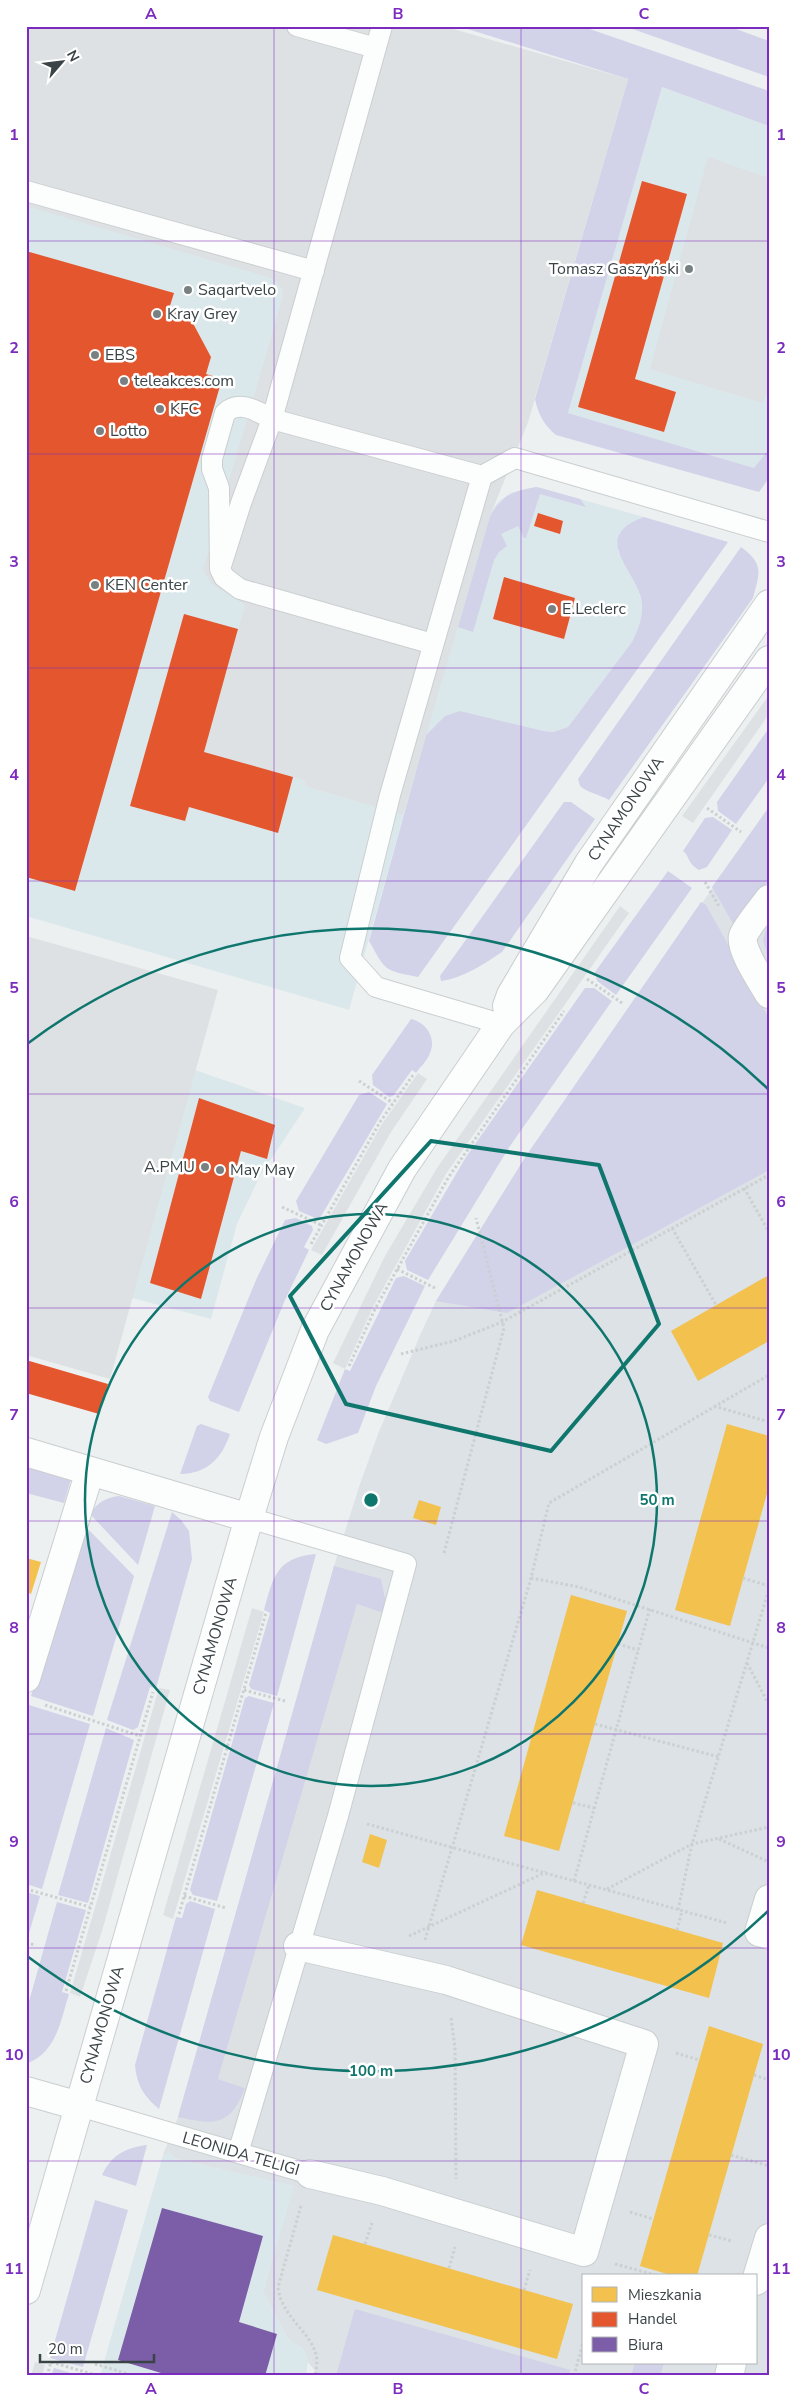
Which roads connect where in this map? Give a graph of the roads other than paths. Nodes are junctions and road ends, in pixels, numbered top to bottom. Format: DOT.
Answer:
graph roads {
  1 [pos="297,26"];
  2 [pos="382,26"];
  3 [pos="376,48"];
  4 [pos="26,191"];
  5 [pos="314,271"];
  6 [pos="272,419"];
  7 [pos="482,476"];
  8 [pos="769,532"];
  9 [pos="220,569"];
  10 [pos="769,604"];
  11 [pos="433,644"];
  12 [pos="769,660"];
  13 [pos="769,899"];
  14 [pos="769,994"];
  15 [pos="501,1024"];
  16 [pos="26,1452"];
  17 [pos="90,1471"];
  18 [pos="249,1518"];
  19 [pos="31,1690"];
  20 [pos="769,1899"];
  21 [pos="764,1934"];
  22 [pos="298,1946"];
  23 [pos="26,2091"];
  24 [pos="79,2106"];
  25 [pos="238,2153"];
  26 [pos="310,2174"];
  27 [pos="769,2238"];
  28 [pos="758,2274"];
  29 [pos="26,2290"];
  1 -- 3 [label="lane"];
  2 -- 3 [label="lane"];
  3 -- 5 [label="lane"];
  4 -- 5 [label="lane"];
  5 -- 6 [label="lane"];
  6 -- 7 [label="lane"];
  6 -- 9 [label="lane"];
  6 -- 9 [label="lane"];
  7 -- 8 [label="lane"];
  7 -- 11 [label="lane"];
  9 -- 11 [label="lane"];
  10 -- 15 [label="street, CYNAMONOWA"];
  11 -- 15 [label="lane"];
  12 -- 15 [label="street, CYNAMONOWA"];
  13 -- 14 [label="street"];
  15 -- 18 [label="street, CYNAMONOWA"];
  16 -- 17 [label="street"];
  17 -- 18 [label="street"];
  17 -- 19 [label="street"];
  18 -- 22 [label="lane"];
  18 -- 24 [label="street, CYNAMONOWA"];
  20 -- 21 [label="street"];
  22 -- 25 [label="lane"];
  22 -- 26 [label="street"];
  23 -- 24 [label="street"];
  24 -- 25 [label="lane, LEONIDA TELIGI"];
  24 -- 29 [label="street, CYNAMONOWA"];
  25 -- 26 [label="lane, LEONIDA TELIGI"];
  27 -- 28 [label="street"];
}
